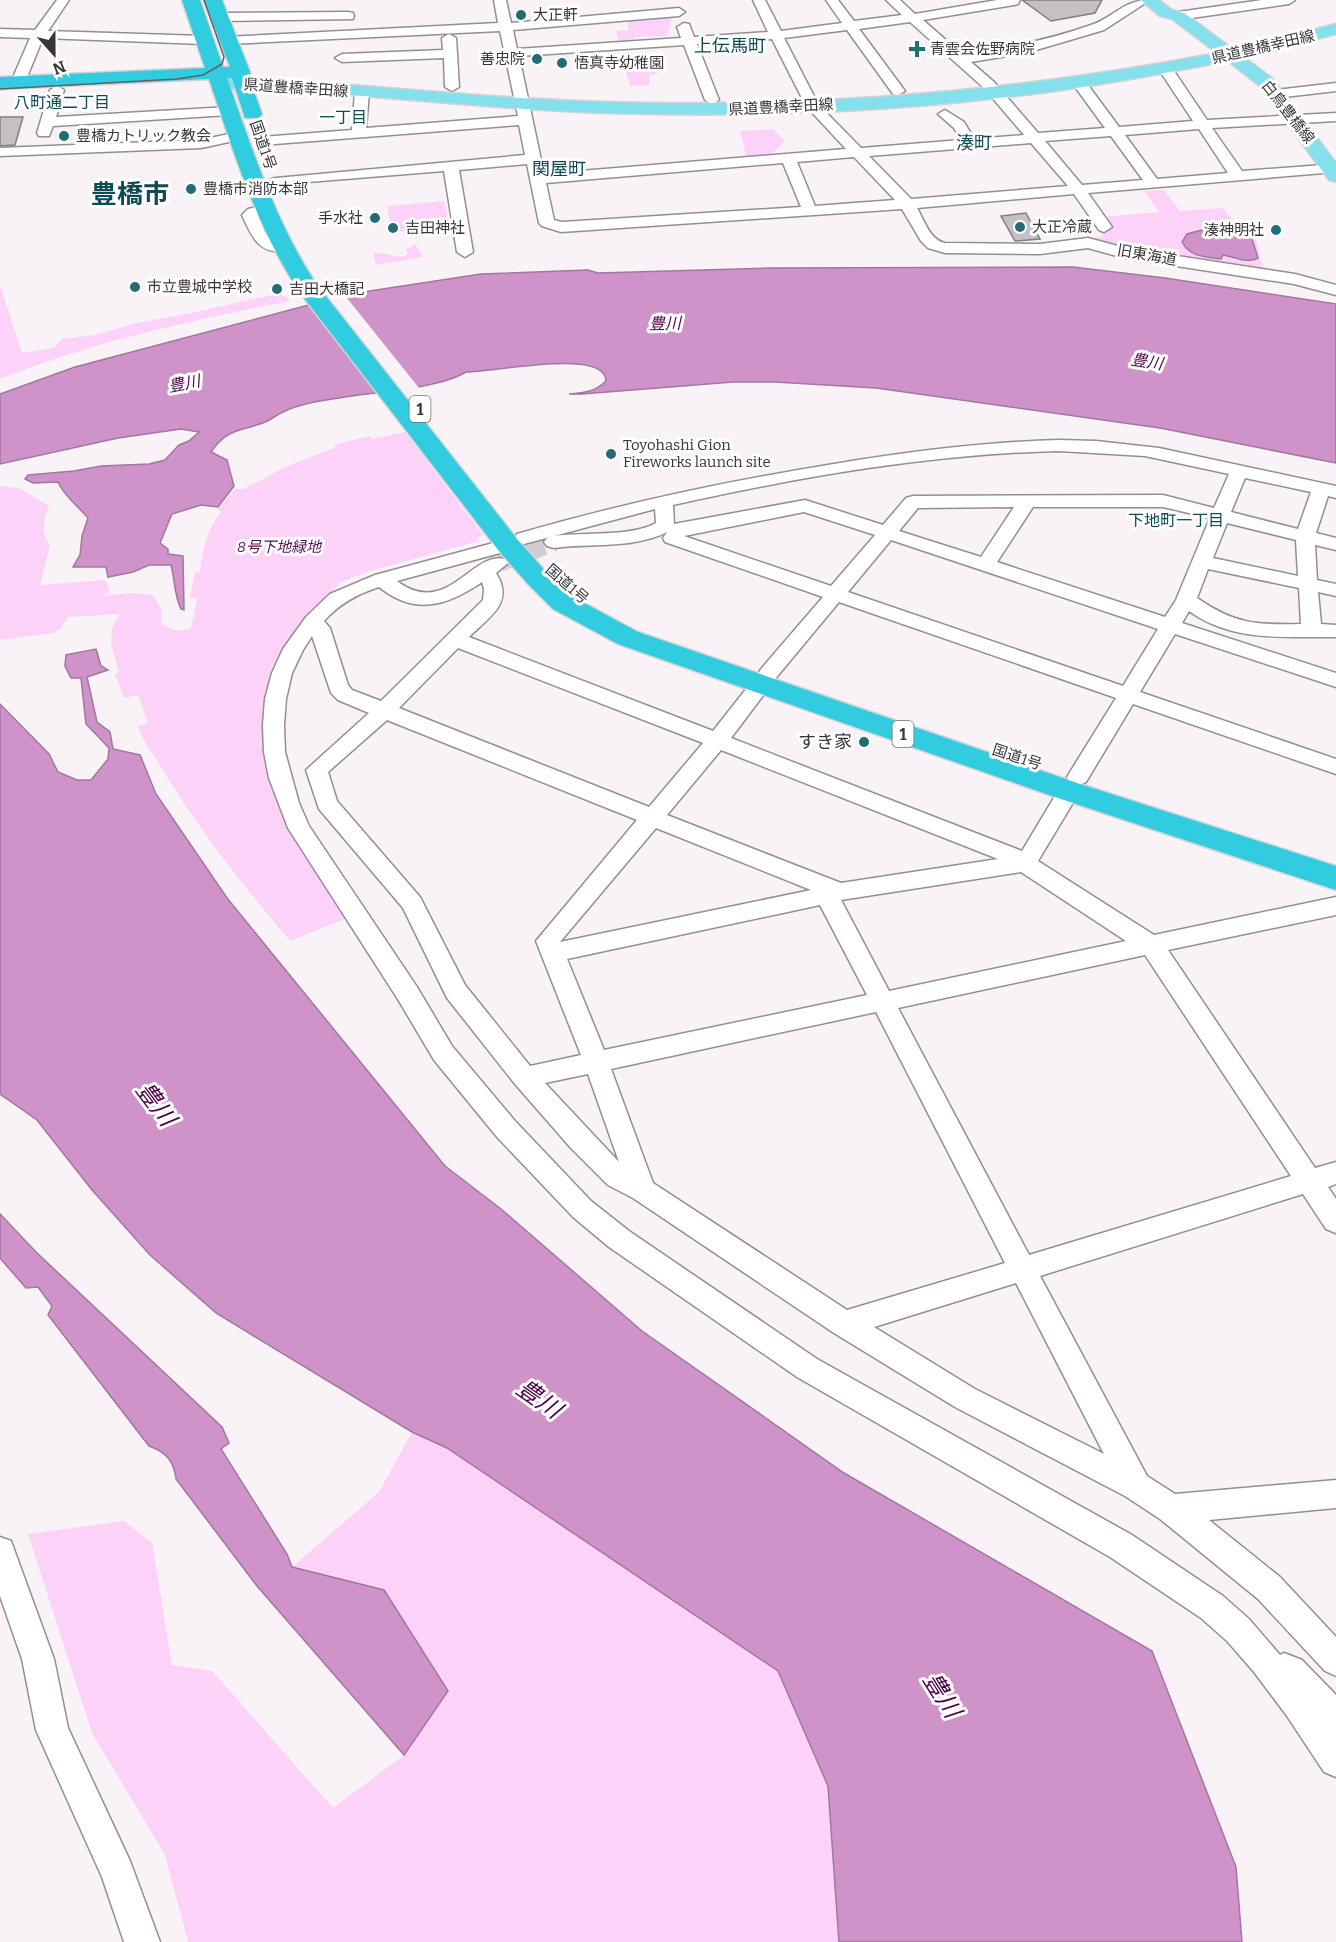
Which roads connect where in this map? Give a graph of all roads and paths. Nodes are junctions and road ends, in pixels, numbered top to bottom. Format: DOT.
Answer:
graph roads {
  1 [pos="63,0"];
  2 [pos="191,0"];
  3 [pos="213,0"];
  4 [pos="352,0"];
  5 [pos="500,0"];
  6 [pos="759,0"];
  7 [pos="832,0"];
  8 [pos="892,0"];
  9 [pos="1012,0"];
  10 [pos="1144,0"];
  11 [pos="1149,0"];
  12 [pos="1164,0"];
  13 [pos="1289,0"];
  14 [pos="1251,2"];
  15 [pos="676,6"];
  16 [pos="348,16"];
  17 [pos="1178,16"];
  18 [pos="221,17"];
  19 [pos="913,18"];
  20 [pos="1336,22"];
  21 [pos="850,26"];
  22 [pos="506,27"];
  23 [pos="1336,29"];
  24 [pos="449,30"];
  25 [pos="1201,32"];
  26 [pos="0,33"];
  27 [pos="38,35"];
  28 [pos="344,35"];
  29 [pos="777,35"];
  30 [pos="204,40"];
  31 [pos="230,40"];
  32 [pos="690,41"];
  33 [pos="1254,41"];
  34 [pos="1272,46"];
  35 [pos="1227,51"];
  36 [pos="511,53"];
  37 [pos="450,54"];
  38 [pos="1182,55"];
  39 [pos="342,58"];
  40 [pos="960,60"];
  41 [pos="1200,62"];
  42 [pos="1165,68"];
  43 [pos="1251,69"];
  44 [pos="218,78"];
  45 [pos="241,78"];
  46 [pos="341,79"];
  47 [pos="9,83"];
  48 [pos="1080,84"];
  49 [pos="452,87"];
  50 [pos="1336,87"];
  51 [pos="993,89"];
  52 [pos="54,91"];
  53 [pos="898,91"];
  54 [pos="362,92"];
  55 [pos="0,93"];
  56 [pos="1276,94"];
  57 [pos="712,100"];
  58 [pos="810,102"];
  59 [pos="523,106"];
  60 [pos="229,111"];
  61 [pos="945,114"];
  62 [pos="1336,117"];
  63 [pos="1294,119"];
  64 [pos="47,122"];
  65 [pos="1203,124"];
  66 [pos="1115,131"];
  67 [pos="357,134"];
  68 [pos="238,136"];
  69 [pos="1035,138"];
  70 [pos="262,141"];
  71 [pos="970,143"];
  72 [pos="40,150"];
  73 [pos="358,151"];
  74 [pos="0,152"];
  75 [pos="468,152"];
  76 [pos="857,153"];
  77 [pos="595,155"];
  78 [pos="534,159"];
  79 [pos="789,159"];
  80 [pos="420,164"];
  81 [pos="451,167"];
  82 [pos="1334,171"];
  83 [pos="600,174"];
  84 [pos="1238,176"];
  85 [pos="538,178"];
  86 [pos="276,182"];
  87 [pos="1153,183"];
  88 [pos="1078,189"];
  89 [pos="907,204"];
  90 [pos="810,211"];
  91 [pos="1104,227"];
  92 [pos="465,252"];
  93 [pos="316,288"];
  94 [pos="1336,290"];
  95 [pos="1245,467"];
  96 [pos="1332,485"];
  97 [pos="663,501"];
  98 [pos="1028,501"];
  99 [pos="1222,516"];
  100 [pos="889,532"];
  101 [pos="1305,538"];
  102 [pos="554,542"];
  103 [pos="1336,544"];
  104 [pos="506,547"];
  105 [pos="1203,562"];
  106 [pos="986,564"];
  107 [pos="382,579"];
  108 [pos="1309,585"];
  109 [pos="1336,591"];
  110 [pos="836,594"];
  111 [pos="1186,600"];
  112 [pos="312,623"];
  113 [pos="1171,626"];
  114 [pos="1311,629"];
  115 [pos="1336,631"];
  116 [pos="455,639"];
  117 [pos="764,679"];
  118 [pos="1336,680"];
  119 [pos="1127,695"];
  120 [pos="384,711"];
  121 [pos="716,742"];
  122 [pos="1336,767"];
  123 [pos="1073,784"];
  124 [pos="651,816"];
  125 [pos="1336,862"];
  126 [pos="1026,863"];
  127 [pos="1336,878"];
  128 [pos="833,893"];
  129 [pos="1336,906"];
  130 [pos="1152,946"];
  131 [pos="553,953"];
  132 [pos="883,1002"];
  133 [pos="596,1061"];
  134 [pos="524,1077"];
  135 [pos="1336,1173"];
  136 [pos="1310,1181"];
  137 [pos="642,1190"];
  138 [pos="1336,1221"];
  139 [pos="1023,1269"];
  140 [pos="844,1324"];
  141 [pos="1136,1486"];
  142 [pos="1336,1494"];
  143 [pos="1171,1509"];
  144 [pos="0,1552"];
  145 [pos="1336,1660"];
  146 [pos="1265,1661"];
  147 [pos="1336,1719"];
  148 [pos="1336,1760"];
  149 [pos="142,1942"];
  1 -- 27 [label="street"];
  2 -- 30 [label="highway, 国道1号"];
  3 -- 18 [label="highway, 国道1号"];
  4 -- 16 [label="street"];
  5 -- 22 [label="street"];
  6 -- 29 [label="street, 旧東海道"];
  7 -- 21 [label="street"];
  8 -- 19 [label="street"];
  9 -- 19 [label="street"];
  10 -- 40 [label="street"];
  11 -- 17 [label="main road"];
  12 -- 17 [label="main road"];
  13 -- 14 [label="street"];
  14 -- 17 [label="street"];
  15 -- 22 [label="street"];
  15 -- 32 [label="street"];
  16 -- 18 [label="street"];
  16 -- 28 [label="street"];
  17 -- 25 [label="main road, 白鳥豊橋線"];
  18 -- 31 [label="highway, 国道1号"];
  19 -- 21 [label="street"];
  19 -- 40 [label="street"];
  20 -- 33 [label="main road, 県道豊橋幸田線"];
  21 -- 29 [label="street"];
  21 -- 53 [label="street"];
  22 -- 24 [label="street"];
  22 -- 36 [label="street"];
  23 -- 34 [label="main road, 県道豊橋幸田線"];
  24 -- 28 [label="street"];
  24 -- 37 [label="street"];
  25 -- 33 [label="main road"];
  25 -- 35 [label="main road, 白鳥豊橋線"];
  25 -- 38 [label="main road"];
  26 -- 27 [label="street"];
  27 -- 30 [label="street"];
  27 -- 47 [label="street"];
  28 -- 31 [label="street"];
  28 -- 39 [label="street"];
  29 -- 32 [label="street"];
  29 -- 58 [label="street, 旧東海道"];
  30 -- 44 [label="highway, 国道1号"];
  31 -- 45 [label="highway, 国道1号"];
  32 -- 36 [label="street"];
  32 -- 57 [label="street"];
  33 -- 35 [label="main road, 県道豊橋幸田線"];
  34 -- 35 [label="main road, 県道豊橋幸田線"];
  34 -- 43 [label="main road"];
  35 -- 38 [label="main road, 県道豊橋幸田線"];
  35 -- 41 [label="main road, 県道豊橋幸田線"];
  35 -- 43 [label="main road, 白鳥豊橋線"];
  36 -- 59 [label="street"];
  37 -- 39 [label="street"];
  37 -- 49 [label="street"];
  38 -- 51 [label="main road, 県道豊橋幸田線"];
  39 -- 46 [label="street"];
  40 -- 51 [label="street"];
  41 -- 42 [label="main road, 県道豊橋幸田線"];
  41 -- 43 [label="main road"];
  42 -- 48 [label="main road, 県道豊橋幸田線"];
  42 -- 65 [label="street"];
  43 -- 56 [label="main road, 白鳥豊橋線"];
  44 -- 45 [label="highway"];
  44 -- 47 [label="highway"];
  44 -- 52 [label="highway"];
  44 -- 60 [label="highway, 国道1号 / 1"];
  45 -- 46 [label="main road, 県道豊橋幸田線"];
  45 -- 54 [label="main road, 県道豊橋幸田線"];
  45 -- 70 [label="highway, 国道1号 / 1"];
  46 -- 49 [label="main road, 県道豊橋幸田線"];
  48 -- 51 [label="main road, 県道豊橋幸田線"];
  48 -- 66 [label="street"];
  49 -- 59 [label="main road, 県道豊橋幸田線"];
  50 -- 56 [label="street"];
  51 -- 53 [label="main road, 県道豊橋幸田線"];
  51 -- 58 [label="main road, 県道豊橋幸田線"];
  51 -- 69 [label="street"];
  52 -- 55 [label="highway"];
  52 -- 64 [label="street"];
  53 -- 58 [label="main road, 県道豊橋幸田線"];
  54 -- 59 [label="main road, 県道豊橋幸田線"];
  54 -- 67 [label="street"];
  56 -- 63 [label="main road, 白鳥豊橋線"];
  57 -- 58 [label="main road, 県道豊橋幸田線"];
  57 -- 59 [label="main road, 県道豊橋幸田線"];
  58 -- 59 [label="main road, 県道豊橋幸田線"];
  58 -- 76 [label="street, 旧東海道"];
  59 -- 67 [label="street"];
  59 -- 78 [label="street"];
  60 -- 64 [label="street"];
  60 -- 68 [label="highway, 国道1号 / 1"];
  61 -- 71 [label="street"];
  62 -- 63 [label="street"];
  63 -- 65 [label="street"];
  63 -- 82 [label="main road, 白鳥豊橋線"];
  64 -- 72 [label="street"];
  65 -- 66 [label="street"];
  65 -- 84 [label="street"];
  66 -- 69 [label="street"];
  66 -- 87 [label="street"];
  67 -- 70 [label="street"];
  67 -- 73 [label="street"];
  68 -- 72 [label="street"];
  68 -- 93 [label="highway, 国道1号 / 1"];
  69 -- 71 [label="street"];
  69 -- 88 [label="street"];
  70 -- 86 [label="highway, 国道1号 / 1"];
  71 -- 76 [label="street"];
  72 -- 74 [label="street"];
  75 -- 80 [label="street"];
  76 -- 79 [label="street"];
  76 -- 89 [label="street, 旧東海道"];
  77 -- 83 [label="street"];
  78 -- 81 [label="street"];
  78 -- 85 [label="street"];
  79 -- 83 [label="street"];
  79 -- 90 [label="street"];
  80 -- 81 [label="street"];
  80 -- 86 [label="street"];
  81 -- 92 [label="street"];
  82 -- 84 [label="street"];
  83 -- 85 [label="street"];
  84 -- 87 [label="street"];
  85 -- 90 [label="street"];
  86 -- 93 [label="highway, 国道1号 / 1"];
  87 -- 88 [label="street"];
  88 -- 89 [label="street"];
  88 -- 91 [label="street"];
  89 -- 90 [label="street"];
  89 -- 94 [label="street, 旧東海道"];
  93 -- 104 [label="highway, 国道1号 / 1"];
  95 -- 96 [label="street"];
  95 -- 97 [label="street"];
  95 -- 99 [label="street"];
  96 -- 101 [label="street"];
  97 -- 102 [label="street"];
  97 -- 104 [label="street"];
  98 -- 99 [label="street"];
  98 -- 100 [label="street"];
  98 -- 106 [label="street"];
  99 -- 101 [label="street"];
  99 -- 105 [label="street"];
  100 -- 106 [label="street"];
  100 -- 110 [label="street"];
  100 -- 110 [label="street"];
  101 -- 103 [label="street"];
  101 -- 108 [label="street"];
  104 -- 107 [label="street"];
  104 -- 107 [label="street"];
  104 -- 116 [label="street"];
  104 -- 117 [label="highway, 国道1号 / 1"];
  105 -- 108 [label="street"];
  105 -- 111 [label="street"];
  106 -- 113 [label="street"];
  107 -- 112 [label="street"];
  108 -- 109 [label="street"];
  108 -- 114 [label="street"];
  110 -- 117 [label="street"];
  110 -- 119 [label="street"];
  111 -- 113 [label="street"];
  111 -- 114 [label="street"];
  112 -- 120 [label="street"];
  112 -- 146 [label="street"];
  113 -- 118 [label="street"];
  113 -- 119 [label="street"];
  114 -- 115 [label="street"];
  116 -- 120 [label="street"];
  116 -- 121 [label="street"];
  117 -- 121 [label="street"];
  117 -- 123 [label="highway, 国道1号 / 1"];
  119 -- 122 [label="street"];
  119 -- 123 [label="street"];
  120 -- 124 [label="street"];
  120 -- 134 [label="street"];
  121 -- 124 [label="street"];
  121 -- 126 [label="street"];
  123 -- 125 [label="highway, 国道1号 / 1"];
  123 -- 126 [label="street"];
  123 -- 127 [label="highway, 国道1号 / 1"];
  124 -- 128 [label="street"];
  124 -- 131 [label="street"];
  126 -- 128 [label="street"];
  126 -- 130 [label="street"];
  128 -- 131 [label="street"];
  128 -- 132 [label="street"];
  129 -- 130 [label="street"];
  130 -- 132 [label="street"];
  130 -- 136 [label="street"];
  131 -- 133 [label="street"];
  132 -- 133 [label="street"];
  132 -- 139 [label="street"];
  133 -- 134 [label="street"];
  133 -- 137 [label="street"];
  134 -- 137 [label="street"];
  135 -- 136 [label="street"];
  136 -- 138 [label="street"];
  136 -- 139 [label="street"];
  137 -- 140 [label="street"];
  139 -- 140 [label="street"];
  139 -- 141 [label="street"];
  140 -- 141 [label="street"];
  141 -- 143 [label="street"];
  142 -- 143 [label="street"];
  143 -- 145 [label="street"];
  144 -- 149 [label="street"];
  146 -- 147 [label="street"];
  146 -- 148 [label="street"];
}
